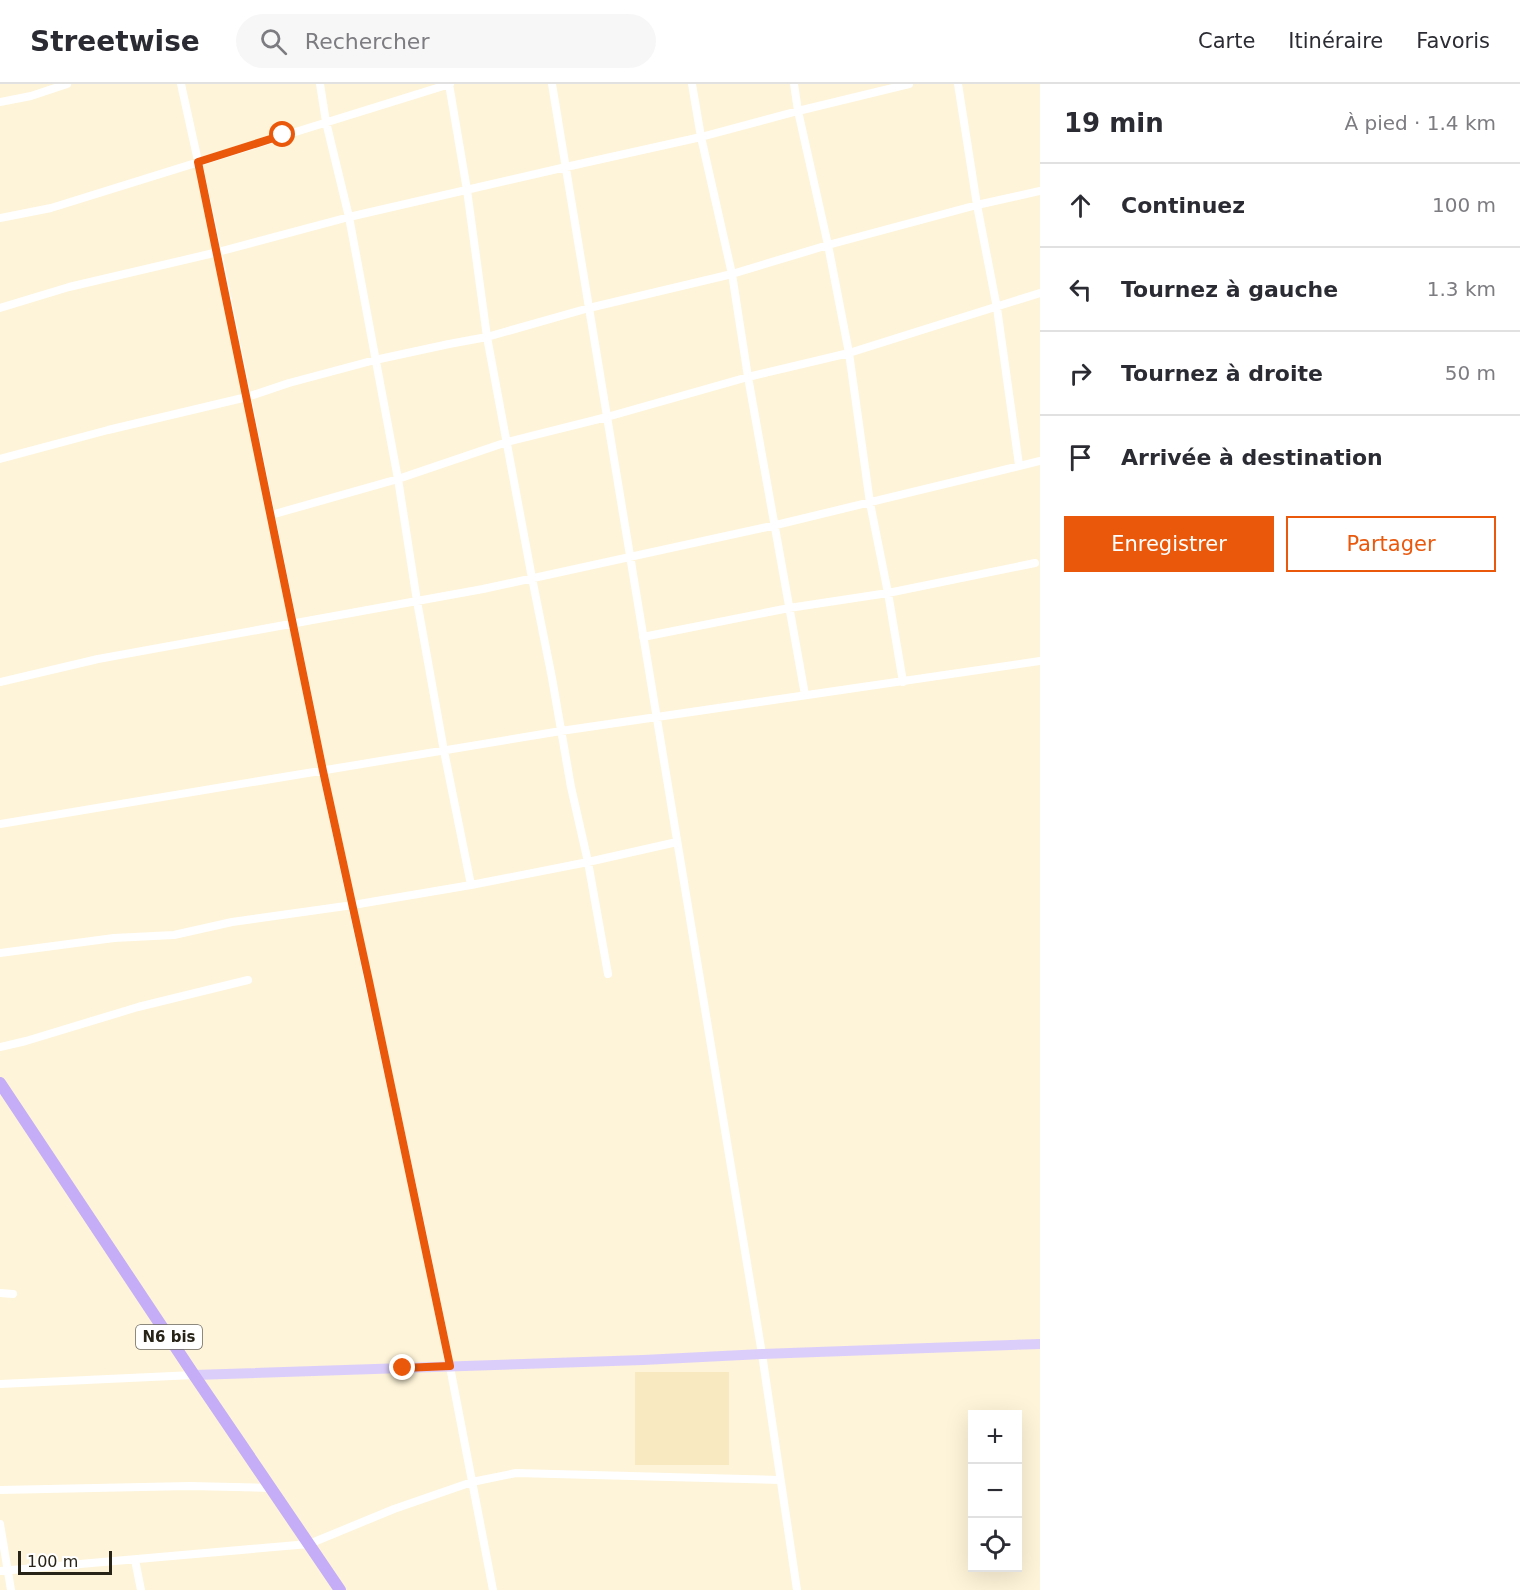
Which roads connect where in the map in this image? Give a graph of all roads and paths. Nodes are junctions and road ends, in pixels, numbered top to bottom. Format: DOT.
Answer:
graph roads {
  1 [pos="67,84"];
  2 [pos="181,84"];
  3 [pos="320,84"];
  4 [pos="450,84"];
  5 [pos="552,84"];
  6 [pos="692,84"];
  7 [pos="794,84"];
  8 [pos="909,84"];
  9 [pos="958,84"];
  10 [pos="0,102"];
  11 [pos="798,111"];
  12 [pos="326,122"];
  13 [pos="701,137"];
  14 [pos="198,162"];
  15 [pos="566,167"];
  16 [pos="467,190"];
  17 [pos="1040,190"];
  18 [pos="977,205"];
  19 [pos="349,217"];
  20 [pos="0,218"];
  21 [pos="828,244"];
  22 [pos="218,252"];
  23 [pos="732,274"];
  24 [pos="1040,293"];
  25 [pos="0,308"];
  26 [pos="589,308"];
  27 [pos="997,308"];
  28 [pos="487,337"];
  29 [pos="849,353"];
  30 [pos="375,360"];
  31 [pos="748,377"];
  32 [pos="247,396"];
  33 [pos="607,417"];
  34 [pos="507,442"];
  35 [pos="0,459"];
  36 [pos="1040,461"];
  37 [pos="1019,465"];
  38 [pos="398,479"];
  39 [pos="870,502"];
  40 [pos="271,515"];
  41 [pos="776,525"];
  42 [pos="630,557"];
  43 [pos="1035,562"];
  44 [pos="532,578"];
  45 [pos="888,593"];
  46 [pos="417,601"];
  47 [pos="789,608"];
  48 [pos="294,623"];
  49 [pos="643,637"];
  50 [pos="1040,661"];
  51 [pos="0,682"];
  52 [pos="903,682"];
  53 [pos="805,695"];
  54 [pos="657,717"];
  55 [pos="561,731"];
  56 [pos="444,751"];
  57 [pos="323,771"];
  58 [pos="0,824"];
  59 [pos="677,842"];
  60 [pos="588,862"];
  61 [pos="471,885"];
  62 [pos="353,905"];
  63 [pos="0,953"];
  64 [pos="608,974"];
  65 [pos="248,980"];
  66 [pos="0,1047"];
  67 [pos="0,1083"];
  68 [pos="0,1293"];
  69 [pos="13,1294"];
  70 [pos="1040,1344"];
  71 [pos="762,1354"];
  72 [pos="450,1366"];
  73 [pos="194,1375"];
  74 [pos="0,1384"];
  75 [pos="780,1480"];
  76 [pos="472,1482"];
  77 [pos="272,1488"];
  78 [pos="0,1490"];
  79 [pos="0,1524"];
  80 [pos="309,1544"];
  81 [pos="135,1560"];
  82 [pos="4,1571"];
  83 [pos="11,1590"];
  84 [pos="141,1590"];
  85 [pos="340,1590"];
  86 [pos="493,1590"];
  87 [pos="797,1590"];
  1 -- 10 [label="street"];
  2 -- 14 [label="street"];
  3 -- 12 [label="street"];
  4 -- 12 [label="street"];
  4 -- 16 [label="street"];
  5 -- 15 [label="street"];
  6 -- 13 [label="street"];
  7 -- 11 [label="street"];
  8 -- 11 [label="street"];
  9 -- 18 [label="street"];
  11 -- 13 [label="street"];
  11 -- 21 [label="street"];
  12 -- 14 [label="street"];
  12 -- 19 [label="street"];
  13 -- 15 [label="street"];
  13 -- 23 [label="street"];
  14 -- 20 [label="street"];
  14 -- 22 [label="street"];
  15 -- 16 [label="street"];
  15 -- 26 [label="street"];
  16 -- 19 [label="street"];
  16 -- 28 [label="street"];
  17 -- 18 [label="street"];
  18 -- 21 [label="street"];
  18 -- 27 [label="street"];
  19 -- 22 [label="street"];
  19 -- 30 [label="street"];
  21 -- 23 [label="street"];
  21 -- 29 [label="street"];
  22 -- 25 [label="street"];
  22 -- 32 [label="street"];
  23 -- 26 [label="street"];
  23 -- 31 [label="street"];
  24 -- 27 [label="street"];
  26 -- 28 [label="street"];
  26 -- 33 [label="street"];
  27 -- 29 [label="street"];
  27 -- 37 [label="street"];
  28 -- 30 [label="street"];
  28 -- 34 [label="street"];
  29 -- 31 [label="street"];
  29 -- 39 [label="street"];
  30 -- 32 [label="street"];
  30 -- 38 [label="street"];
  31 -- 33 [label="street"];
  31 -- 41 [label="street"];
  32 -- 35 [label="street"];
  32 -- 40 [label="street"];
  33 -- 34 [label="street"];
  33 -- 42 [label="street"];
  34 -- 38 [label="street"];
  34 -- 44 [label="street"];
  36 -- 37 [label="street"];
  37 -- 39 [label="street"];
  38 -- 40 [label="street"];
  38 -- 46 [label="street"];
  39 -- 41 [label="street"];
  39 -- 45 [label="street"];
  40 -- 48 [label="street"];
  41 -- 42 [label="street"];
  41 -- 47 [label="street"];
  42 -- 44 [label="street"];
  42 -- 49 [label="street"];
  43 -- 45 [label="street"];
  44 -- 46 [label="street"];
  44 -- 55 [label="street"];
  45 -- 47 [label="street"];
  45 -- 52 [label="street"];
  46 -- 48 [label="street"];
  46 -- 56 [label="street"];
  47 -- 49 [label="street"];
  47 -- 53 [label="street"];
  48 -- 51 [label="street"];
  48 -- 57 [label="street"];
  49 -- 54 [label="street"];
  50 -- 52 [label="street"];
  52 -- 53 [label="street"];
  53 -- 54 [label="street"];
  54 -- 55 [label="street"];
  54 -- 59 [label="street"];
  55 -- 56 [label="street"];
  55 -- 60 [label="street"];
  56 -- 57 [label="street"];
  56 -- 61 [label="street"];
  57 -- 58 [label="street"];
  57 -- 62 [label="street"];
  59 -- 60 [label="street"];
  59 -- 71 [label="street"];
  60 -- 61 [label="street"];
  60 -- 64 [label="street"];
  61 -- 62 [label="street"];
  62 -- 63 [label="street"];
  62 -- 72 [label="street"];
  65 -- 66 [label="street"];
  67 -- 73 [label="highway, N6 bis"];
  68 -- 69 [label="street"];
  70 -- 71 [label="main road"];
  71 -- 72 [label="main road"];
  71 -- 75 [label="street"];
  72 -- 73 [label="main road"];
  72 -- 76 [label="street"];
  73 -- 74 [label="street"];
  73 -- 77 [label="highway, N6 bis"];
  75 -- 76 [label="street"];
  75 -- 87 [label="street"];
  76 -- 80 [label="street"];
  76 -- 86 [label="street"];
  77 -- 78 [label="street"];
  77 -- 80 [label="highway, N6 bis"];
  79 -- 82 [label="street"];
  80 -- 81 [label="street"];
  80 -- 85 [label="highway, N6 bis"];
  81 -- 82 [label="street"];
  81 -- 84 [label="street"];
  82 -- 83 [label="street"];
}
